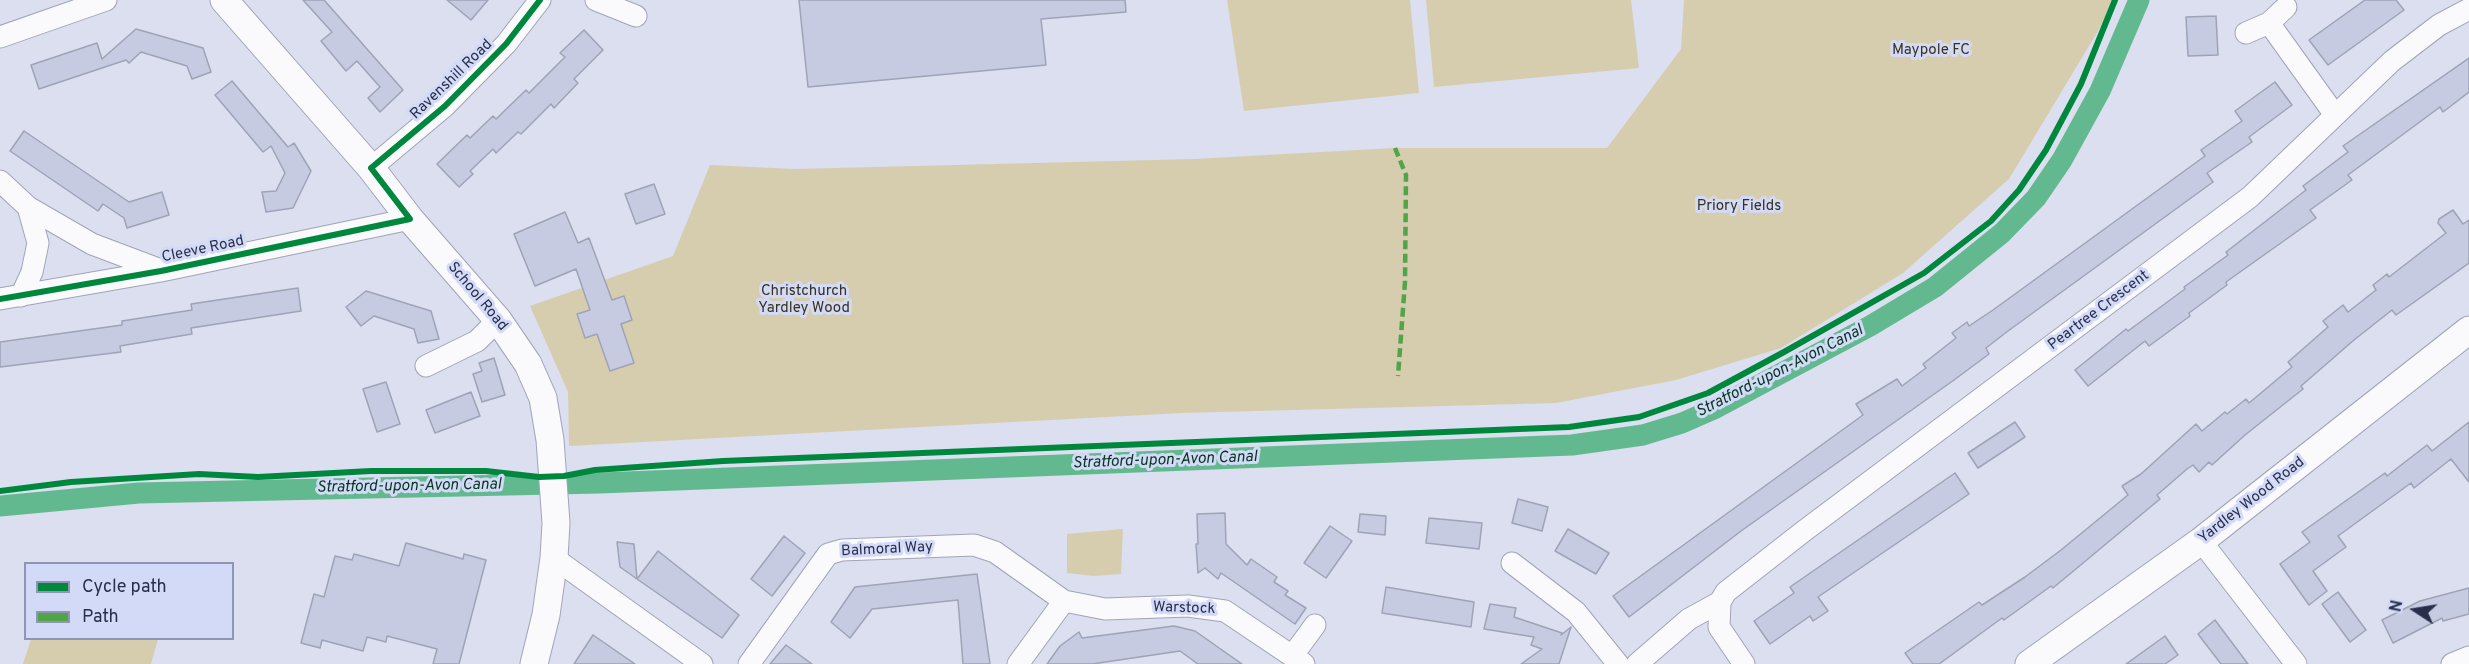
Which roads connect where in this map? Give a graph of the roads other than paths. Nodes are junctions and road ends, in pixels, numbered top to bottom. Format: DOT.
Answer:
graph roads {
  1 [pos="106,0"];
  2 [pos="224,0"];
  3 [pos="540,0"];
  4 [pos="596,0"];
  5 [pos="2286,7"];
  6 [pos="2469,9"];
  7 [pos="636,16"];
  8 [pos="2269,23"];
  9 [pos="2246,33"];
  10 [pos="0,37"];
  11 [pos="2335,115"];
  12 [pos="371,168"];
  13 [pos="0,181"];
  14 [pos="28,207"];
  15 [pos="410,219"];
  16 [pos="161,271"];
  17 [pos="10,298"];
  18 [pos="498,320"];
  19 [pos="2469,330"];
  20 [pos="426,366"];
  21 [pos="2201,541"];
  22 [pos="554,558"];
  23 [pos="1512,563"];
  24 [pos="1064,601"];
  25 [pos="1720,602"];
  26 [pos="1315,625"];
  27 [pos="2469,657"];
  28 [pos="1299,659"];
  29 [pos="1020,663"];
  30 [pos="534,664"];
  31 [pos="702,664"];
  32 [pos="748,664"];
  33 [pos="1618,664"];
  34 [pos="1637,664"];
  35 [pos="1744,664"];
  36 [pos="2029,664"];
  37 [pos="2296,664"];
  38 [pos="2452,664"];
  1 -- 10 [label="street"];
  2 -- 12 [label="street, School Road"];
  3 -- 12 [label="street, Ravenshill Road"];
  4 -- 7 [label="street"];
  5 -- 8 [label="street"];
  6 -- 11 [label="street, Peartree Crescent"];
  8 -- 9 [label="street"];
  8 -- 11 [label="street"];
  11 -- 25 [label="street, Peartree Crescent"];
  12 -- 15 [label="street, School Road"];
  13 -- 14 [label="street"];
  14 -- 16 [label="street"];
  14 -- 17 [label="street"];
  15 -- 16 [label="street, Cleeve Road"];
  15 -- 18 [label="street, School Road"];
  16 -- 17 [label="street, Cleeve Road"];
  18 -- 20 [label="street"];
  18 -- 22 [label="street, School Road"];
  19 -- 21 [label="street, Yardley Wood Road"];
  21 -- 36 [label="street, Yardley Wood Road"];
  21 -- 37 [label="street"];
  22 -- 30 [label="street, School Road"];
  22 -- 31 [label="street"];
  23 -- 33 [label="street"];
  24 -- 28 [label="street, Warstock"];
  24 -- 29 [label="street"];
  24 -- 32 [label="street, Balmoral Way"];
  25 -- 34 [label="street, Peartree Crescent"];
  25 -- 35 [label="street"];
  26 -- 28 [label="street, Warstock"];
  27 -- 38 [label="street"];
}
